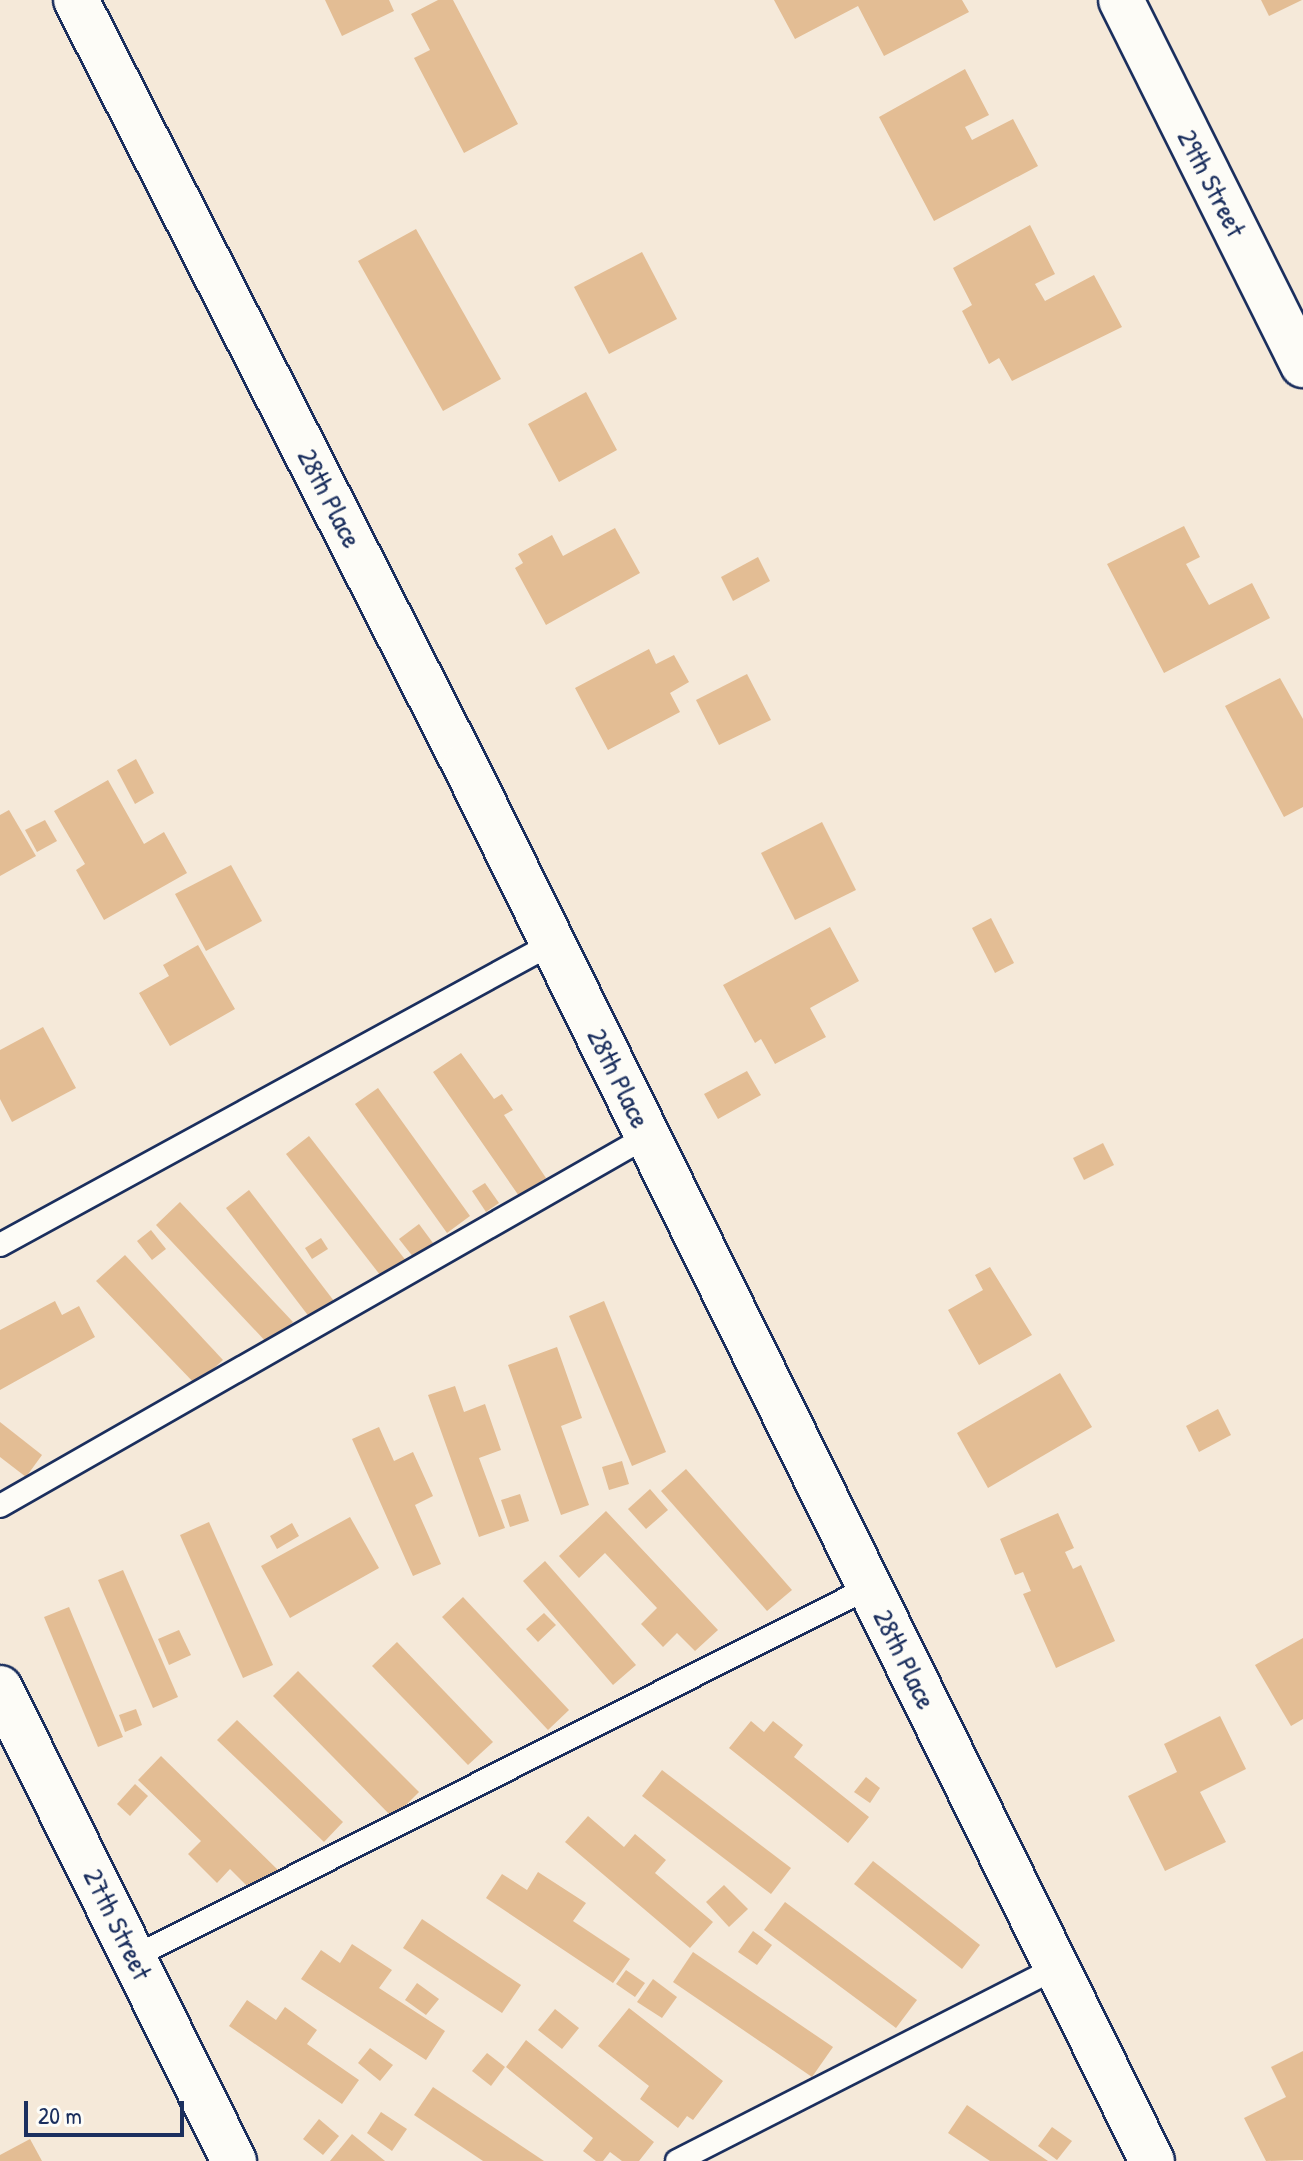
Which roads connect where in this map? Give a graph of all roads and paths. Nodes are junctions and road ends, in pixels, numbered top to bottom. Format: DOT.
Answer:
graph roads {
  1 [pos="76,0"];
  2 [pos="1121,0"];
  3 [pos="1303,365"];
  4 [pos="553,943"];
  5 [pos="648,1136"];
  6 [pos="0,1245"];
  7 [pos="0,1506"];
  8 [pos="870,1587"];
  9 [pos="0,1688"];
  10 [pos="134,1957"];
  11 [pos="1057,1967"];
  12 [pos="234,2161"];
  13 [pos="677,2161"];
  14 [pos="1152,2161"];
  1 -- 4 [label="street, 28th Place"];
  2 -- 3 [label="street, 29th Street"];
  4 -- 5 [label="street, 28th Place"];
  4 -- 6 [label="lane"];
  5 -- 7 [label="lane"];
  5 -- 8 [label="street, 28th Place"];
  8 -- 10 [label="lane"];
  8 -- 11 [label="street, 28th Place"];
  9 -- 10 [label="street, 27th Street"];
  10 -- 12 [label="street, 27th Street"];
  11 -- 13 [label="lane"];
  11 -- 14 [label="street, 28th Place"];
}
